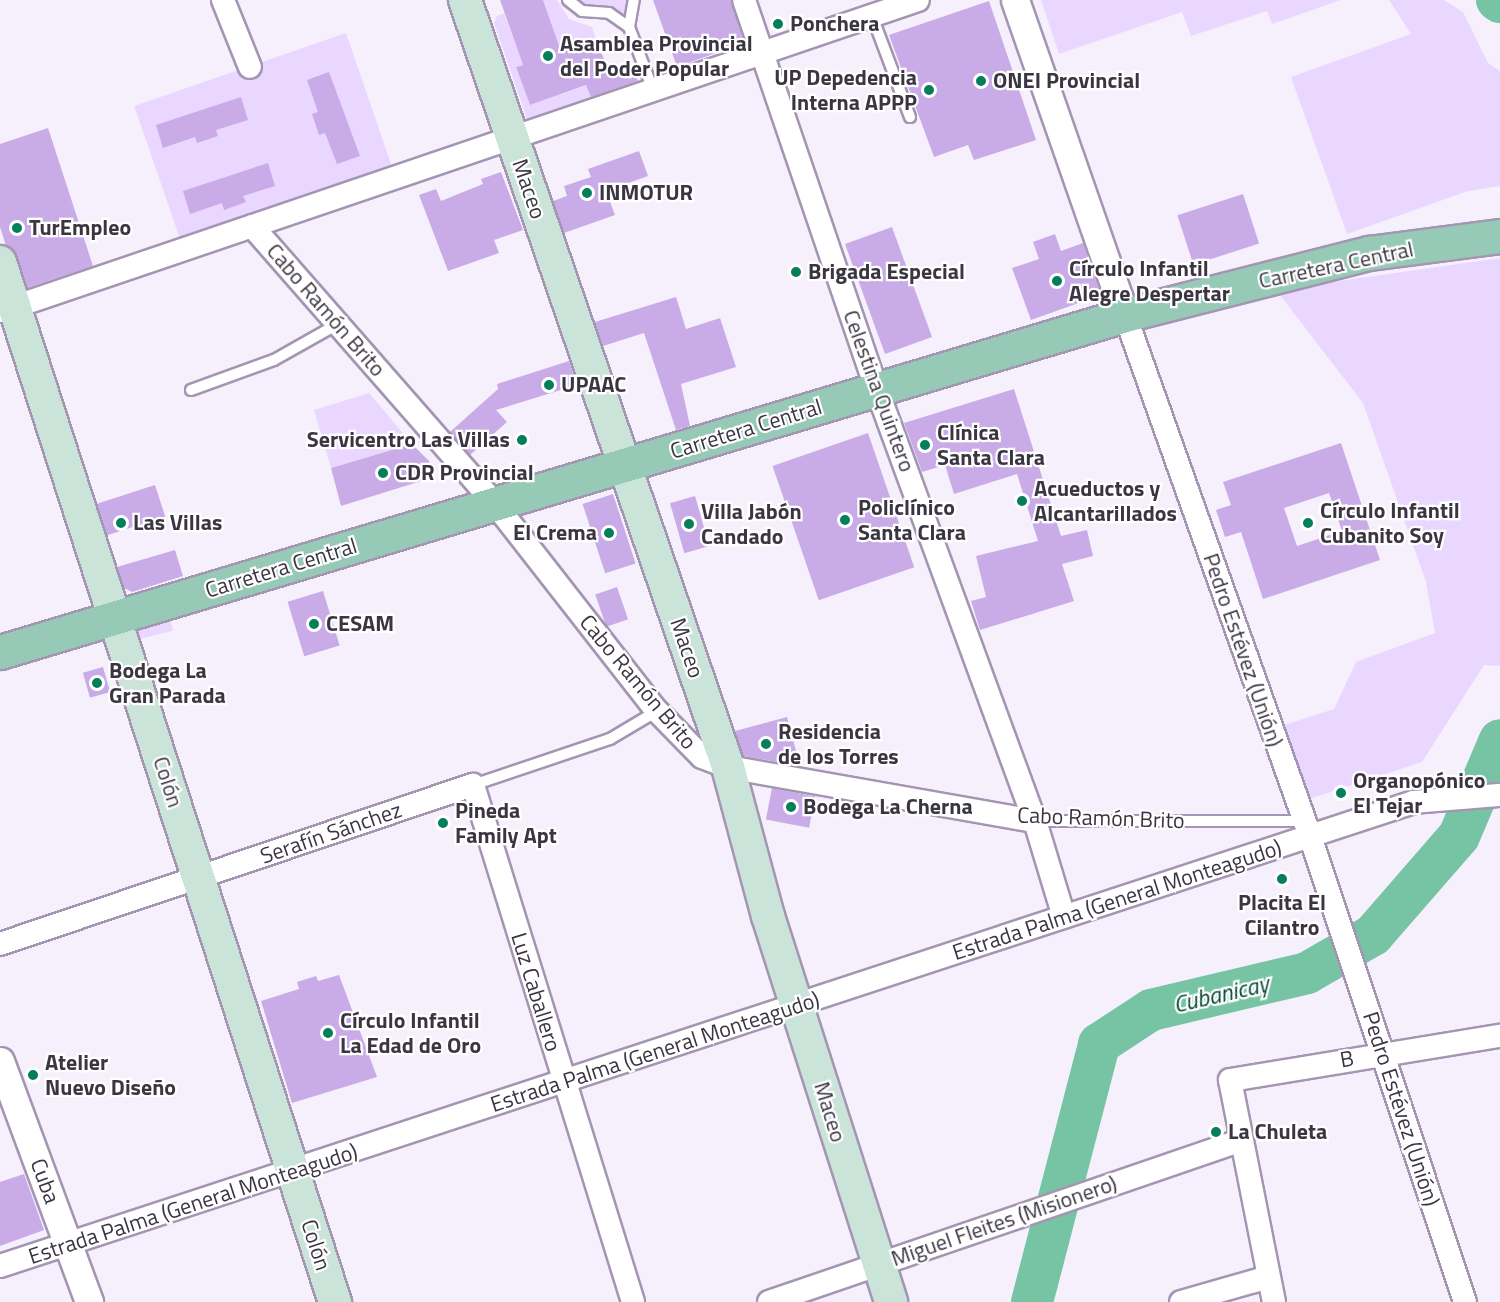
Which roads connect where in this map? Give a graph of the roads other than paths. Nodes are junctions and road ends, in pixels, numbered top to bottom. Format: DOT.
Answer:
graph roads {
  1 [pos="224,0"];
  2 [pos="465,0"];
  3 [pos="568,0"];
  4 [pos="634,0"];
  5 [pos="744,0"];
  6 [pos="918,0"];
  7 [pos="1015,0"];
  8 [pos="872,16"];
  9 [pos="629,27"];
  10 [pos="762,53"];
  11 [pos="250,67"];
  12 [pos="653,90"];
  13 [pos="910,117"];
  14 [pos="512,138"];
  15 [pos="252,226"];
  16 [pos="1500,236"];
  17 [pos="0,262"];
  18 [pos="7,309"];
  19 [pos="1125,315"];
  20 [pos="338,324"];
  21 [pos="191,390"];
  22 [pos="877,390"];
  23 [pos="624,466"];
  24 [pos="495,504"];
  25 [pos="116,617"];
  26 [pos="0,652"];
  27 [pos="657,711"];
  28 [pos="728,767"];
  29 [pos="473,785"];
  30 [pos="1500,795"];
  31 [pos="1035,821"];
  32 [pos="1306,829"];
  33 [pos="198,878"];
  34 [pos="1064,917"];
  35 [pos="0,944"];
  36 [pos="798,1004"];
  37 [pos="1500,1036"];
  38 [pos="1383,1053"];
  39 [pos="0,1061"];
  40 [pos="563,1083"];
  41 [pos="1240,1141"];
  42 [pos="293,1172"];
  43 [pos="68,1245"];
  44 [pos="876,1264"];
  45 [pos="0,1266"];
  46 [pos="1269,1277"];
  47 [pos="89,1302"];
  48 [pos="335,1302"];
  49 [pos="633,1302"];
  50 [pos="769,1302"];
  51 [pos="891,1302"];
  52 [pos="1181,1302"];
  53 [pos="1274,1302"];
  54 [pos="1465,1302"];
  1 -- 11 [label="street"];
  2 -- 14 [label="main road, Maceo"];
  3 -- 9 [label="lane"];
  4 -- 9 [label="lane"];
  5 -- 10 [label="street, Celestina Quintero"];
  6 -- 8 [label="street"];
  7 -- 19 [label="street, Pedro Estévez (Unión)"];
  8 -- 10 [label="street"];
  8 -- 13 [label="lane"];
  9 -- 12 [label="lane"];
  10 -- 12 [label="street"];
  10 -- 22 [label="street, Celestina Quintero"];
  12 -- 14 [label="street"];
  14 -- 15 [label="street"];
  14 -- 23 [label="main road, Maceo"];
  15 -- 18 [label="street"];
  15 -- 20 [label="street, Cabo Ramón Brito"];
  16 -- 19 [label="main road, Carretera Central"];
  17 -- 18 [label="main road, Colón"];
  18 -- 25 [label="main road, Colón"];
  19 -- 22 [label="main road, Carretera Central"];
  19 -- 32 [label="street, Pedro Estévez (Unión)"];
  20 -- 21 [label="lane"];
  20 -- 24 [label="street, Cabo Ramón Brito"];
  22 -- 23 [label="main road, Carretera Central"];
  22 -- 31 [label="street, Celestina Quintero"];
  23 -- 24 [label="main road, Carretera Central"];
  23 -- 28 [label="main road, Maceo"];
  24 -- 25 [label="main road, Carretera Central"];
  24 -- 27 [label="street, Cabo Ramón Brito"];
  25 -- 26 [label="main road, Carretera Central"];
  25 -- 33 [label="main road, Colón"];
  27 -- 28 [label="street, Cabo Ramón Brito"];
  27 -- 29 [label="lane, Serafín Sánchez"];
  28 -- 31 [label="street, Cabo Ramón Brito"];
  28 -- 36 [label="main road, Maceo"];
  29 -- 33 [label="street, Serafín Sánchez"];
  29 -- 40 [label="street, Luz Caballero"];
  30 -- 32 [label="street, Estrada Palma (General Monteagudo)"];
  31 -- 32 [label="lane, Cabo Ramón Brito"];
  31 -- 34 [label="street, Celestina Quintero"];
  32 -- 34 [label="street, Estrada Palma (General Monteagudo)"];
  32 -- 38 [label="street, Pedro Estévez (Unión)"];
  33 -- 35 [label="street, Serafín Sánchez"];
  33 -- 42 [label="main road, Colón"];
  34 -- 36 [label="street, Estrada Palma (General Monteagudo)"];
  36 -- 40 [label="street, Estrada Palma (General Monteagudo)"];
  36 -- 44 [label="main road, Maceo"];
  37 -- 38 [label="street, B"];
  38 -- 41 [label="street, B"];
  38 -- 54 [label="street, Pedro Estévez (Unión)"];
  39 -- 43 [label="street, Cuba"];
  40 -- 42 [label="street, Estrada Palma (General Monteagudo)"];
  40 -- 49 [label="street, Luz Caballero"];
  41 -- 44 [label="street, Miguel Fleites (Misionero)"];
  41 -- 46 [label="street"];
  42 -- 43 [label="street, Estrada Palma (General Monteagudo)"];
  42 -- 48 [label="main road, Colón"];
  43 -- 45 [label="street, Estrada Palma (General Monteagudo)"];
  43 -- 47 [label="street, Cuba"];
  44 -- 50 [label="street, Miguel Fleites (Misionero)"];
  44 -- 51 [label="main road, Maceo"];
  46 -- 52 [label="street"];
  46 -- 53 [label="street"];
}
